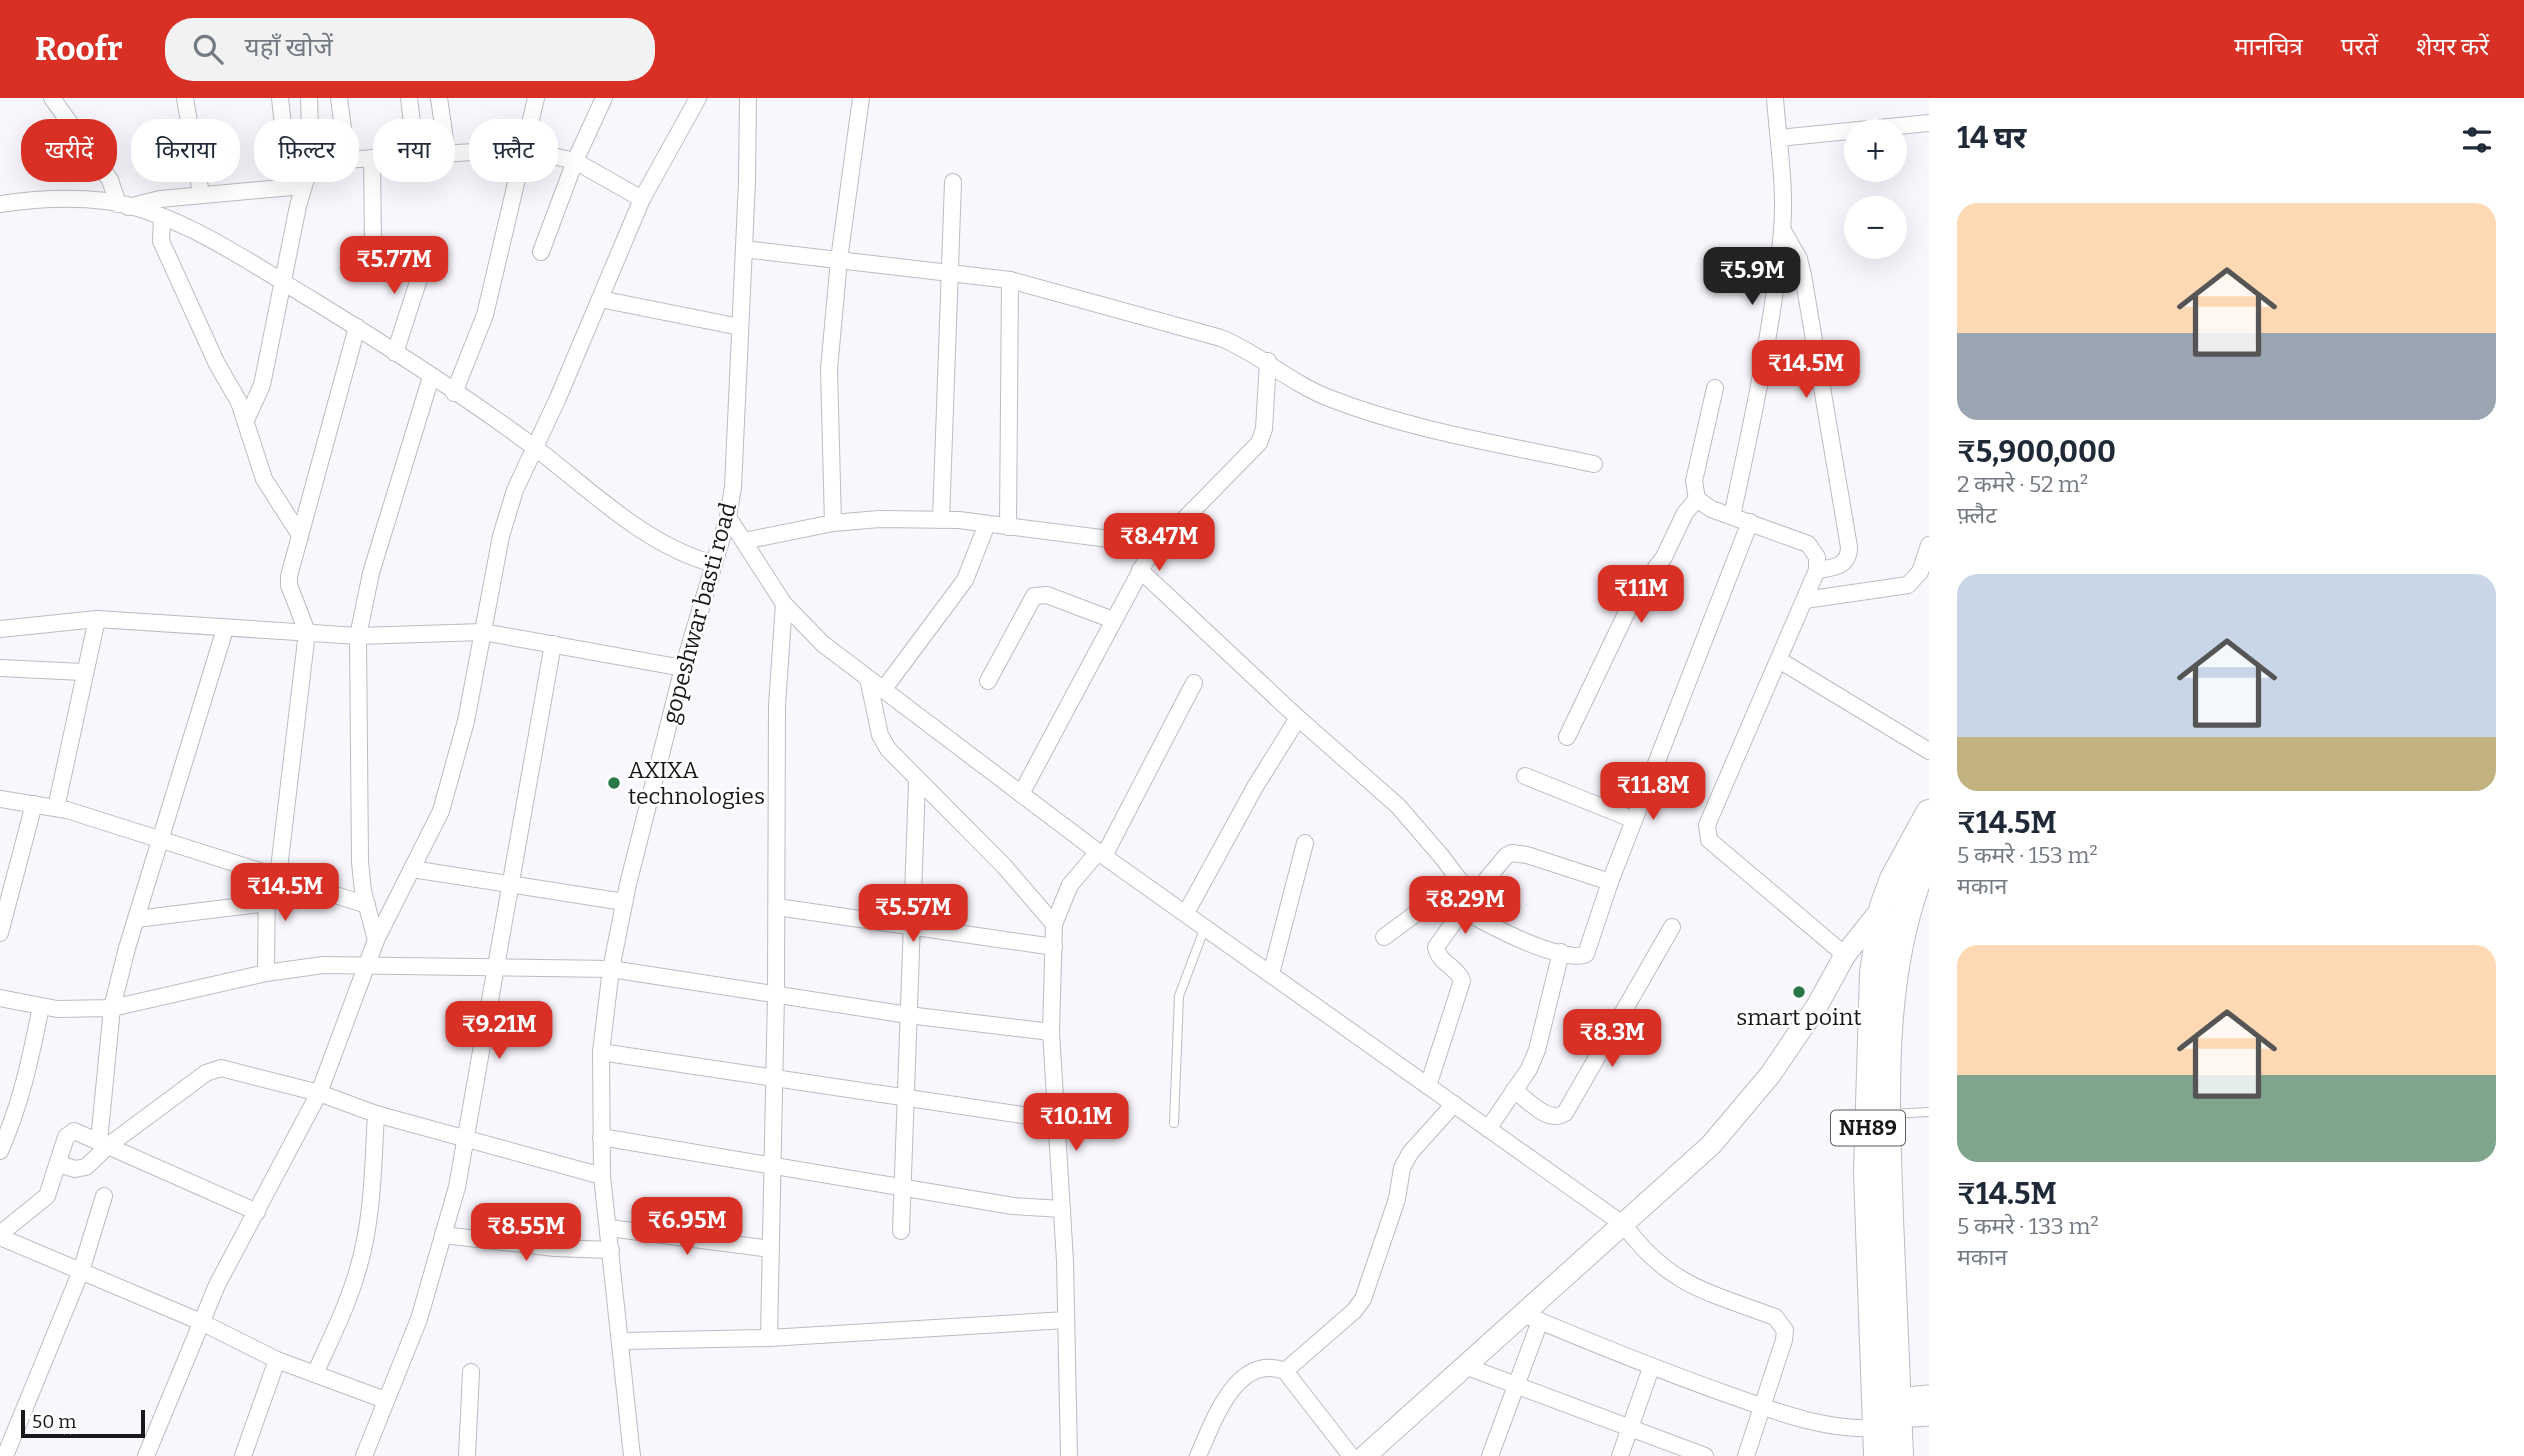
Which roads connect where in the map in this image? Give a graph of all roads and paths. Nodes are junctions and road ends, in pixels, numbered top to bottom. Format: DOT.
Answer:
graph roads {
  1 [pos="52,98"];
  2 [pos="185,98"];
  3 [pos="280,98"];
  4 [pos="309,98"];
  5 [pos="339,98"];
  6 [pos="409,98"];
  7 [pos="439,98"];
  8 [pos="536,98"];
  9 [pos="604,98"];
  10 [pos="698,98"];
  11 [pos="748,98"];
  12 [pos="861,98"];
  13 [pos="1774,98"];
  14 [pos="310,119"];
  15 [pos="342,119"];
  16 [pos="412,119"];
  17 [pos="442,119"];
  18 [pos="530,119"];
  19 [pos="1929,123"];
  20 [pos="1779,138"];
  21 [pos="558,157"];
  22 [pos="372,158"];
  23 [pos="359,159"];
  24 [pos="575,161"];
  25 [pos="299,182"];
  26 [pos="515,182"];
  27 [pos="953,182"];
  28 [pos="297,186"];
  29 [pos="201,194"];
  30 [pos="642,199"];
  31 [pos="0,204"];
  32 [pos="123,205"];
  33 [pos="162,219"];
  34 [pos="1782,229"];
  35 [pos="373,247"];
  36 [pos="744,249"];
  37 [pos="428,250"];
  38 [pos="541,252"];
  39 [pos="839,260"];
  40 [pos="949,273"];
  41 [pos="1010,280"];
  42 [pos="283,282"];
  43 [pos="600,299"];
  44 [pos="357,327"];
  45 [pos="740,327"];
  46 [pos="395,353"];
  47 [pos="1268,361"];
  48 [pos="431,377"];
  49 [pos="1715,388"];
  50 [pos="454,393"];
  51 [pos="246,419"];
  52 [pos="533,446"];
  53 [pos="1594,464"];
  54 [pos="1697,499"];
  55 [pos="1731,516"];
  56 [pos="729,517"];
  57 [pos="941,520"];
  58 [pos="1750,522"];
  59 [pos="833,523"];
  60 [pos="987,524"];
  61 [pos="1008,527"];
  62 [pos="298,532"];
  63 [pos="744,541"];
  64 [pos="1929,545"];
  65 [pos="1144,563"];
  66 [pos="714,564"];
  67 [pos="1817,570"];
  68 [pos="1805,600"];
  69 [pos="784,604"];
  70 [pos="97,620"];
  71 [pos="1114,620"];
  72 [pos="0,629"];
  73 [pos="226,629"];
  74 [pos="307,632"];
  75 [pos="483,632"];
  76 [pos="358,636"];
  77 [pos="553,644"];
  78 [pos="1779,660"];
  79 [pos="0,668"];
  80 [pos="683,668"];
  81 [pos="83,672"];
  82 [pos="868,678"];
  83 [pos="988,681"];
  84 [pos="1194,683"];
  85 [pos="883,690"];
  86 [pos="1298,718"];
  87 [pos="1567,737"];
  88 [pos="1929,751"];
  89 [pos="1525,776"];
  90 [pos="917,782"];
  91 [pos="1021,794"];
  92 [pos="0,799"];
  93 [pos="34,804"];
  94 [pos="56,808"];
  95 [pos="1929,813"];
  96 [pos="1634,820"];
  97 [pos="160,842"];
  98 [pos="1305,844"];
  99 [pos="1929,852"];
  100 [pos="1101,854"];
  101 [pos="412,869"];
  102 [pos="272,875"];
  103 [pos="1460,881"];
  104 [pos="1610,882"];
  105 [pos="510,886"];
  106 [pos="1913,888"];
  107 [pos="624,902"];
  108 [pos="267,903"];
  109 [pos="1467,903"];
  110 [pos="366,905"];
  111 [pos="1884,906"];
  112 [pos="776,907"];
  113 [pos="1186,914"];
  114 [pos="136,919"];
  115 [pos="1054,924"];
  116 [pos="912,925"];
  117 [pos="1205,927"];
  118 [pos="1672,927"];
  119 [pos="0,933"];
  120 [pos="1384,937"];
  121 [pos="376,940"];
  122 [pos="1054,947"];
  123 [pos="1561,952"];
  124 [pos="1845,955"];
  125 [pos="367,965"];
  126 [pos="495,965"];
  127 [pos="611,969"];
  128 [pos="266,973"];
  129 [pos="1271,974"];
  130 [pos="776,994"];
  131 [pos="0,998"];
  132 [pos="41,1006"];
  133 [pos="112,1007"];
  134 [pos="908,1015"];
  135 [pos="1051,1032"];
  136 [pos="601,1052"];
  137 [pos="773,1077"];
  138 [pos="1428,1086"];
  139 [pos="1514,1090"];
  140 [pos="319,1093"];
  141 [pos="905,1096"];
  142 [pos="1454,1104"];
  143 [pos="1929,1112"];
  144 [pos="376,1114"];
  145 [pos="1888,1114"];
  146 [pos="1055,1121"];
  147 [pos="1174,1123"];
  148 [pos="1488,1129"];
  149 [pos="601,1138"];
  150 [pos="467,1140"];
  151 [pos="104,1143"];
  152 [pos="0,1150"];
  153 [pos="58,1164"];
  154 [pos="773,1165"];
  155 [pos="602,1176"];
  156 [pos="903,1185"];
  157 [pos="104,1196"];
  158 [pos="1062,1209"];
  159 [pos="257,1212"];
  160 [pos="1624,1226"];
  161 [pos="608,1228"];
  162 [pos="901,1231"];
  163 [pos="443,1235"];
  164 [pos="0,1237"];
  165 [pos="771,1249"];
  166 [pos="611,1250"];
  167 [pos="81,1271"];
  168 [pos="1532,1317"];
  169 [pos="1066,1320"];
  170 [pos="201,1322"];
  171 [pos="769,1338"];
  172 [pos="622,1341"];
  173 [pos="277,1360"];
  174 [pos="1465,1366"];
  175 [pos="1651,1368"];
  176 [pos="1285,1371"];
  177 [pos="471,1372"];
  178 [pos="315,1374"];
  179 [pos="1516,1385"];
  180 [pos="1929,1396"];
  181 [pos="385,1400"];
  182 [pos="1763,1407"];
  183 [pos="1884,1412"];
  184 [pos="1929,1415"];
  185 [pos="1630,1429"];
  186 [pos="5,1456"];
  187 [pos="146,1456"];
  188 [pos="243,1456"];
  189 [pos="364,1456"];
  190 [pos="467,1456"];
  191 [pos="632,1456"];
  192 [pos="1069,1456"];
  193 [pos="1198,1456"];
  194 [pos="1352,1456"];
  195 [pos="1365,1456"];
  196 [pos="1490,1456"];
  197 [pos="1620,1456"];
  198 [pos="1705,1456"];
  199 [pos="1746,1456"];
  200 [pos="1877,1456"];
  201 [pos="1900,1456"];
  1 -- 32 [label="street"];
  2 -- 29 [label="street"];
  3 -- 28 [label="street"];
  4 -- 14 [label="street"];
  5 -- 15 [label="street"];
  6 -- 16 [label="street"];
  7 -- 17 [label="street"];
  8 -- 18 [label="street"];
  9 -- 24 [label="street"];
  10 -- 30 [label="street"];
  11 -- 36 [label="street, gopeshwar basti road"];
  12 -- 39 [label="street"];
  13 -- 20 [label="street"];
  19 -- 20 [label="street"];
  20 -- 34 [label="street"];
  21 -- 24 [label="street"];
  22 -- 23 [label="street"];
  22 -- 35 [label="street"];
  24 -- 30 [label="street"];
  24 -- 38 [label="street"];
  25 -- 28 [label="street"];
  26 -- 50 [label="street"];
  27 -- 40 [label="street"];
  28 -- 29 [label="street"];
  28 -- 42 [label="street"];
  29 -- 32 [label="street"];
  30 -- 43 [label="street"];
  31 -- 32 [label="street"];
  32 -- 33 [label="street"];
  33 -- 42 [label="street"];
  33 -- 51 [label="street"];
  34 -- 55 [label="street"];
  34 -- 67 [label="street"];
  36 -- 39 [label="street"];
  36 -- 45 [label="street, gopeshwar basti road"];
  37 -- 46 [label="street"];
  39 -- 40 [label="street"];
  39 -- 59 [label="street"];
  40 -- 41 [label="street"];
  40 -- 57 [label="street"];
  41 -- 47 [label="street"];
  41 -- 61 [label="street"];
  42 -- 44 [label="street"];
  42 -- 51 [label="street"];
  43 -- 45 [label="street"];
  43 -- 52 [label="street"];
  44 -- 46 [label="street"];
  44 -- 62 [label="street"];
  45 -- 56 [label="street, gopeshwar basti road"];
  46 -- 48 [label="street"];
  47 -- 53 [label="street"];
  47 -- 65 [label="street"];
  48 -- 50 [label="street"];
  48 -- 76 [label="street"];
  49 -- 54 [label="street"];
  50 -- 52 [label="street"];
  51 -- 62 [label="street"];
  52 -- 66 [label="street"];
  52 -- 75 [label="street"];
  54 -- 55 [label="street"];
  54 -- 87 [label="street"];
  55 -- 58 [label="street"];
  56 -- 63 [label="street"];
  56 -- 66 [label="street, gopeshwar basti road"];
  57 -- 59 [label="street"];
  57 -- 60 [label="street"];
  58 -- 67 [label="street"];
  58 -- 96 [label="street"];
  59 -- 63 [label="street"];
  60 -- 61 [label="street"];
  60 -- 85 [label="street"];
  61 -- 65 [label="street"];
  62 -- 74 [label="street"];
  63 -- 69 [label="street"];
  64 -- 68 [label="street"];
  65 -- 71 [label="street"];
  65 -- 86 [label="street"];
  66 -- 80 [label="street, gopeshwar basti road"];
  67 -- 68 [label="street"];
  68 -- 78 [label="street"];
  69 -- 82 [label="street"];
  69 -- 112 [label="street"];
  70 -- 72 [label="street"];
  70 -- 73 [label="street"];
  70 -- 81 [label="street"];
  71 -- 83 [label="street"];
  71 -- 91 [label="street"];
  73 -- 74 [label="street"];
  73 -- 97 [label="street"];
  74 -- 76 [label="street"];
  74 -- 102 [label="street"];
  75 -- 76 [label="street"];
  75 -- 77 [label="street"];
  75 -- 101 [label="street"];
  76 -- 110 [label="street"];
  77 -- 80 [label="street"];
  77 -- 105 [label="street"];
  78 -- 88 [label="street"];
  78 -- 124 [label="street"];
  79 -- 81 [label="street"];
  80 -- 107 [label="street, gopeshwar basti road"];
  81 -- 94 [label="street"];
  82 -- 85 [label="street"];
  82 -- 90 [label="street"];
  84 -- 100 [label="street"];
  85 -- 91 [label="street"];
  86 -- 103 [label="street"];
  86 -- 113 [label="street"];
  89 -- 96 [label="street"];
  90 -- 115 [label="street"];
  90 -- 116 [label="street"];
  91 -- 100 [label="street"];
  92 -- 93 [label="street"];
  93 -- 94 [label="street"];
  93 -- 119 [label="street"];
  94 -- 97 [label="street"];
  95 -- 111 [label="main road, NH89"];
  96 -- 104 [label="street"];
  97 -- 102 [label="street"];
  97 -- 114 [label="street"];
  98 -- 129 [label="street"];
  99 -- 106 [label="main road, NH89"];
  100 -- 113 [label="street"];
  100 -- 115 [label="street"];
  101 -- 105 [label="street"];
  101 -- 121 [label="street"];
  102 -- 108 [label="street"];
  102 -- 110 [label="street"];
  103 -- 109 [label="street"];
  103 -- 120 [label="street"];
  104 -- 109 [label="street"];
  104 -- 123 [label="street"];
  105 -- 107 [label="street"];
  105 -- 126 [label="street"];
  106 -- 111 [label="street"];
  106 -- 145 [label="main road, NH89"];
  107 -- 127 [label="street, gopeshwar basti road"];
  108 -- 114 [label="street"];
  108 -- 128 [label="street"];
  109 -- 123 [label="street"];
  109 -- 138 [label="street"];
  110 -- 121 [label="street"];
  111 -- 124 [label="street"];
  111 -- 183 [label="main road, NH89"];
  112 -- 116 [label="street"];
  112 -- 130 [label="street"];
  113 -- 117 [label="street"];
  114 -- 133 [label="street"];
  115 -- 122 [label="street"];
  116 -- 122 [label="street"];
  116 -- 134 [label="street"];
  117 -- 129 [label="street"];
  117 -- 147 [label="lane"];
  118 -- 139 [label="street"];
  121 -- 125 [label="street"];
  122 -- 135 [label="street"];
  123 -- 139 [label="street"];
  124 -- 160 [label="street"];
  125 -- 126 [label="street"];
  125 -- 128 [label="street"];
  125 -- 140 [label="street"];
  126 -- 127 [label="street"];
  126 -- 150 [label="street"];
  127 -- 130 [label="street"];
  127 -- 136 [label="street, gopeshwar basti road"];
  128 -- 133 [label="street"];
  129 -- 138 [label="street"];
  130 -- 134 [label="street"];
  130 -- 137 [label="street"];
  131 -- 132 [label="street"];
  132 -- 133 [label="street"];
  132 -- 152 [label="street"];
  133 -- 151 [label="street"];
  134 -- 135 [label="street"];
  134 -- 141 [label="street"];
  135 -- 146 [label="street"];
  136 -- 137 [label="street"];
  136 -- 149 [label="street, gopeshwar basti road"];
  137 -- 141 [label="street"];
  137 -- 154 [label="street"];
  138 -- 142 [label="street"];
  139 -- 148 [label="street"];
  140 -- 144 [label="street"];
  140 -- 151 [label="street"];
  140 -- 159 [label="street"];
  141 -- 146 [label="street"];
  141 -- 156 [label="street"];
  142 -- 148 [label="street"];
  142 -- 176 [label="street"];
  143 -- 145 [label="lane"];
  144 -- 150 [label="street"];
  144 -- 178 [label="street"];
  145 -- 183 [label="main road, NH89"];
  146 -- 158 [label="street"];
  148 -- 160 [label="street"];
  149 -- 154 [label="street"];
  149 -- 155 [label="street, gopeshwar basti road"];
  150 -- 155 [label="street"];
  150 -- 163 [label="street"];
  151 -- 153 [label="street"];
  151 -- 153 [label="street"];
  151 -- 159 [label="street"];
  153 -- 164 [label="street"];
  154 -- 156 [label="street"];
  154 -- 165 [label="street"];
  155 -- 161 [label="street, gopeshwar basti road"];
  156 -- 158 [label="street"];
  156 -- 162 [label="street"];
  157 -- 167 [label="street"];
  158 -- 169 [label="street"];
  159 -- 170 [label="street"];
  160 -- 168 [label="street"];
  160 -- 182 [label="street"];
  161 -- 165 [label="street"];
  161 -- 166 [label="street, gopeshwar basti road"];
  163 -- 166 [label="street"];
  163 -- 181 [label="street"];
  164 -- 167 [label="street"];
  165 -- 171 [label="street"];
  166 -- 172 [label="street, gopeshwar basti road"];
  167 -- 170 [label="street"];
  167 -- 186 [label="street"];
  168 -- 174 [label="street"];
  168 -- 175 [label="street"];
  168 -- 179 [label="street"];
  169 -- 171 [label="street"];
  169 -- 192 [label="street"];
  170 -- 173 [label="street"];
  170 -- 187 [label="street"];
  171 -- 172 [label="street"];
  172 -- 191 [label="street, gopeshwar basti road"];
  173 -- 178 [label="street"];
  173 -- 188 [label="street"];
  174 -- 179 [label="street"];
  174 -- 195 [label="street"];
  175 -- 182 [label="street"];
  175 -- 185 [label="street"];
  176 -- 193 [label="street"];
  176 -- 194 [label="street"];
  177 -- 190 [label="street"];
  178 -- 181 [label="street"];
  179 -- 185 [label="street"];
  179 -- 196 [label="street"];
  180 -- 183 [label="street"];
  181 -- 189 [label="street"];
  182 -- 183 [label="street"];
  182 -- 199 [label="street"];
  183 -- 184 [label="street"];
  183 -- 200 [label="main road, NH89"];
  183 -- 201 [label="main road, NH89"];
  185 -- 197 [label="street"];
  185 -- 198 [label="street"];
}
